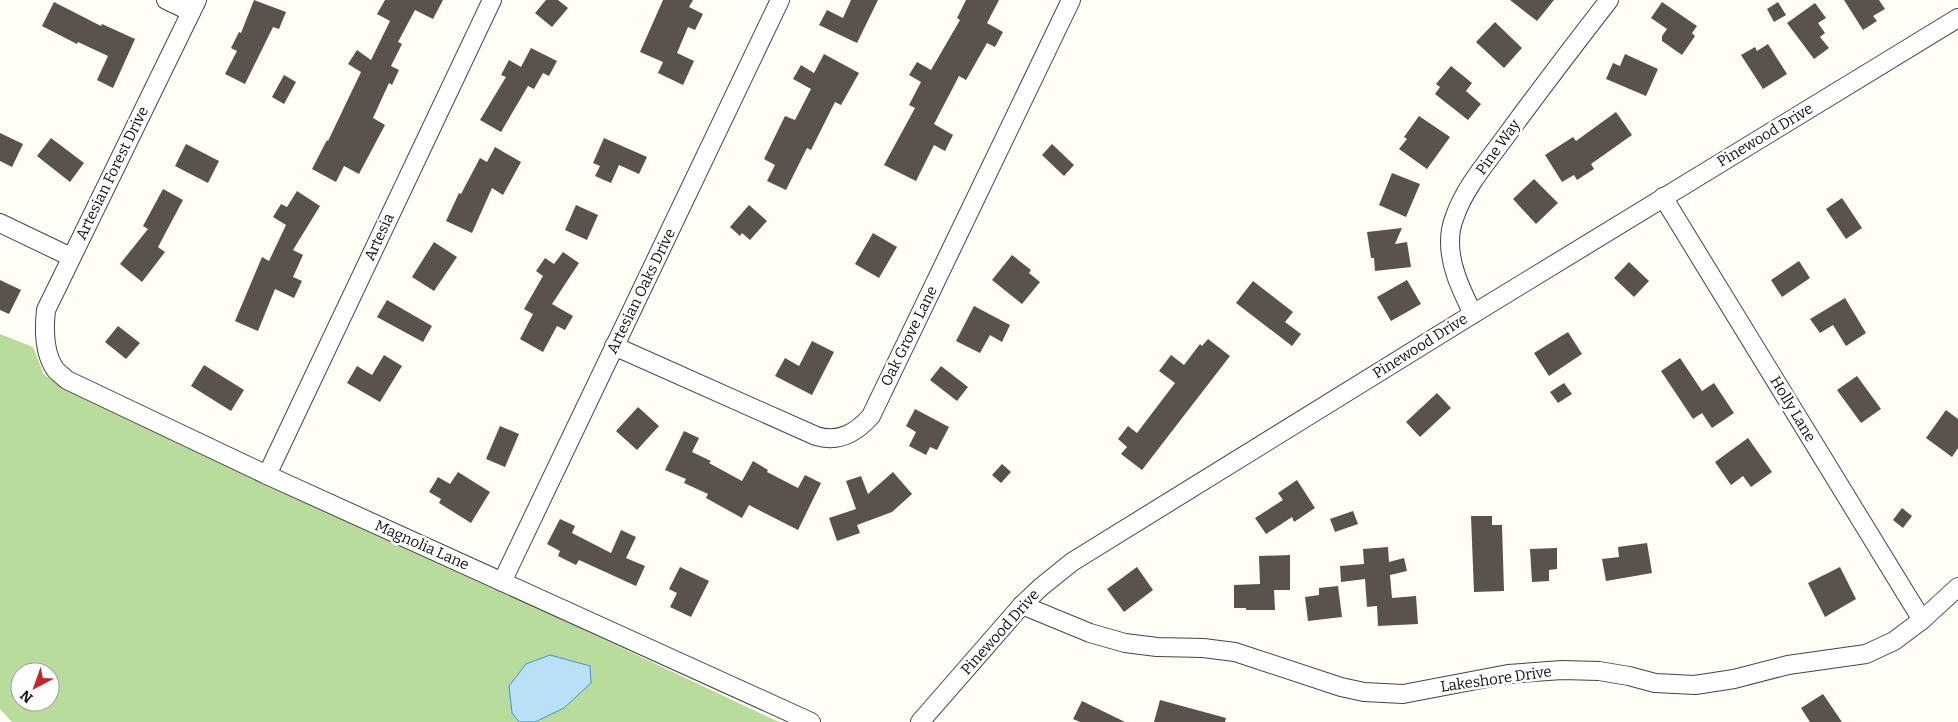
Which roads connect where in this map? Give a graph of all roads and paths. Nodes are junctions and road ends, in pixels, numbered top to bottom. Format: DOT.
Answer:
graph roads {
  1 [pos="166,0"];
  2 [pos="492,0"];
  3 [pos="780,0"];
  4 [pos="1071,0"];
  5 [pos="1610,0"];
  6 [pos="194,6"];
  7 [pos="1958,18"];
  8 [pos="1663,197"];
  9 [pos="0,223"];
  10 [pos="72,257"];
  11 [pos="1473,314"];
  12 [pos="614,346"];
  13 [pos="48,350"];
  14 [pos="267,475"];
  15 [pos="502,582"];
  16 [pos="1958,587"];
  17 [pos="1022,605"];
  18 [pos="1922,620"];
  19 [pos="811,722"];
  20 [pos="920,722"];
  1 -- 6 [label="street"];
  2 -- 14 [label="street, Artesia"];
  3 -- 12 [label="street, Artesian Oaks Drive"];
  4 -- 12 [label="street, Oak Grove Lane"];
  5 -- 11 [label="street, Pine Way"];
  6 -- 10 [label="street, Artesian Forest Drive"];
  7 -- 8 [label="street, Pinewood Drive"];
  8 -- 11 [label="street, Pinewood Drive"];
  8 -- 18 [label="street, Holly Lane"];
  9 -- 10 [label="street"];
  10 -- 13 [label="street, Artesian Forest Drive"];
  11 -- 17 [label="street, Pinewood Drive"];
  12 -- 15 [label="street, Artesian Oaks Drive"];
  13 -- 14 [label="street, Magnolia Lane"];
  14 -- 15 [label="street, Magnolia Lane"];
  15 -- 19 [label="street, Magnolia Lane"];
  16 -- 18 [label="street, Lakeshore Drive"];
  17 -- 18 [label="street, Lakeshore Drive"];
  17 -- 20 [label="street, Pinewood Drive"];
}
